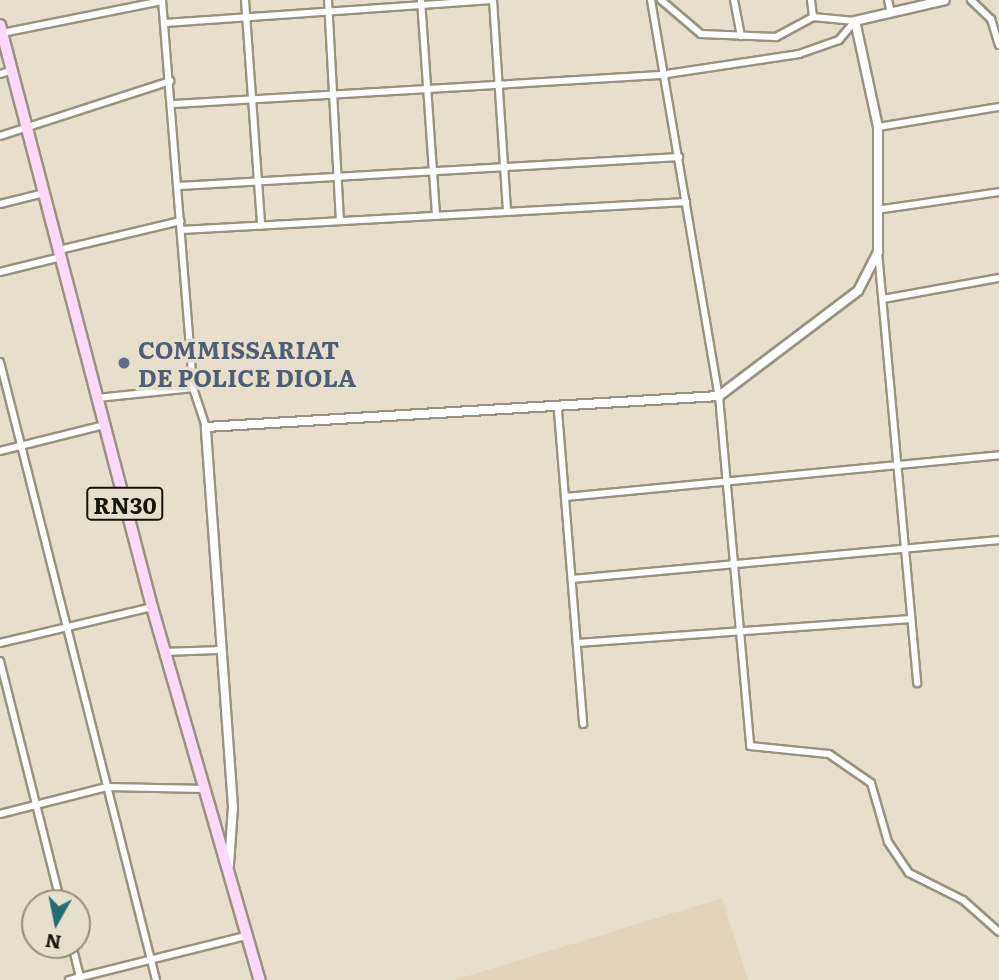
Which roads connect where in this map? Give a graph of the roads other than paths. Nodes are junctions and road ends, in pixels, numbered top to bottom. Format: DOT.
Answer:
graph roads {
  1 [pos="245,0"];
  2 [pos="328,0"];
  3 [pos="492,0"];
  4 [pos="651,0"];
  5 [pos="661,0"];
  6 [pos="734,0"];
  7 [pos="811,0"];
  8 [pos="945,0"];
  9 [pos="971,0"];
  10 [pos="162,1"];
  11 [pos="421,3"];
  12 [pos="889,5"];
  13 [pos="329,12"];
  14 [pos="246,17"];
  15 [pos="813,17"];
  16 [pos="855,20"];
  17 [pos="165,23"];
  18 [pos="1,29"];
  19 [pos="741,36"];
  20 [pos="999,45"];
  21 [pos="5,73"];
  22 [pos="660,75"];
  23 [pos="170,81"];
  24 [pos="499,86"];
  25 [pos="428,90"];
  26 [pos="334,95"];
  27 [pos="253,100"];
  28 [pos="174,104"];
  29 [pos="999,107"];
  30 [pos="878,127"];
  31 [pos="26,129"];
  32 [pos="0,136"];
  33 [pos="679,157"];
  34 [pos="504,167"];
  35 [pos="434,171"];
  36 [pos="339,177"];
  37 [pos="259,181"];
  38 [pos="178,186"];
  39 [pos="999,191"];
  40 [pos="44,193"];
  41 [pos="686,202"];
  42 [pos="0,204"];
  43 [pos="883,209"];
  44 [pos="507,210"];
  45 [pos="436,215"];
  46 [pos="340,220"];
  47 [pos="181,221"];
  48 [pos="261,225"];
  49 [pos="181,230"];
  50 [pos="878,252"];
  51 [pos="60,253"];
  52 [pos="0,272"];
  53 [pos="999,278"];
  54 [pos="883,299"];
  55 [pos="0,362"];
  56 [pos="193,388"];
  57 [pos="719,396"];
  58 [pos="97,398"];
  59 [pos="558,411"];
  60 [pos="104,425"];
  61 [pos="206,427"];
  62 [pos="21,446"];
  63 [pos="0,451"];
  64 [pos="999,455"];
  65 [pos="897,465"];
  66 [pos="727,481"];
  67 [pos="566,497"];
  68 [pos="999,540"];
  69 [pos="905,549"];
  70 [pos="733,565"];
  71 [pos="572,579"];
  72 [pos="152,607"];
  73 [pos="911,619"];
  74 [pos="67,627"];
  75 [pos="739,630"];
  76 [pos="0,643"];
  77 [pos="577,643"];
  78 [pos="221,650"];
  79 [pos="166,652"];
  80 [pos="0,661"];
  81 [pos="917,683"];
  82 [pos="583,724"];
  83 [pos="107,788"];
  84 [pos="206,789"];
  85 [pos="36,805"];
  86 [pos="0,814"];
  87 [pos="229,869"];
  88 [pos="57,889"];
  89 [pos="999,932"];
  90 [pos="246,936"];
  91 [pos="75,959"];
  92 [pos="150,960"];
  93 [pos="80,979"];
  94 [pos="69,980"];
  95 [pos="156,980"];
  96 [pos="260,980"];
  1 -- 14 [label="street"];
  2 -- 13 [label="street"];
  3 -- 11 [label="street"];
  3 -- 24 [label="street"];
  4 -- 22 [label="street"];
  5 -- 19 [label="street"];
  6 -- 19 [label="street"];
  7 -- 15 [label="street"];
  8 -- 12 [label="street"];
  9 -- 20 [label="street"];
  10 -- 17 [label="street"];
  10 -- 18 [label="street"];
  11 -- 13 [label="street"];
  11 -- 25 [label="street"];
  12 -- 16 [label="street"];
  13 -- 14 [label="street"];
  13 -- 26 [label="street"];
  14 -- 17 [label="street"];
  14 -- 27 [label="street"];
  15 -- 16 [label="street"];
  15 -- 19 [label="street"];
  16 -- 22 [label="street"];
  16 -- 30 [label="street"];
  17 -- 23 [label="street"];
  18 -- 21 [label="main road, RN30"];
  21 -- 31 [label="main road, RN30"];
  22 -- 24 [label="street"];
  22 -- 33 [label="street"];
  23 -- 28 [label="street"];
  23 -- 31 [label="street"];
  24 -- 25 [label="street"];
  24 -- 34 [label="street"];
  25 -- 26 [label="street"];
  25 -- 35 [label="street"];
  26 -- 27 [label="street"];
  26 -- 36 [label="street"];
  27 -- 28 [label="street"];
  27 -- 37 [label="street"];
  28 -- 38 [label="street"];
  29 -- 30 [label="street"];
  30 -- 43 [label="street"];
  31 -- 32 [label="street"];
  31 -- 40 [label="main road, RN30"];
  33 -- 34 [label="street"];
  33 -- 41 [label="street"];
  34 -- 35 [label="street"];
  34 -- 44 [label="street"];
  35 -- 36 [label="street"];
  35 -- 45 [label="street"];
  36 -- 37 [label="street"];
  36 -- 46 [label="street"];
  37 -- 38 [label="street"];
  37 -- 48 [label="street"];
  38 -- 47 [label="street"];
  39 -- 43 [label="street"];
  40 -- 42 [label="street"];
  40 -- 51 [label="main road, RN30"];
  41 -- 44 [label="street"];
  41 -- 57 [label="street"];
  43 -- 50 [label="street"];
  44 -- 45 [label="street"];
  45 -- 46 [label="street"];
  46 -- 48 [label="street"];
  47 -- 49 [label="street"];
  47 -- 51 [label="street"];
  48 -- 49 [label="street"];
  49 -- 56 [label="street"];
  50 -- 54 [label="street"];
  50 -- 57 [label="street"];
  51 -- 52 [label="street"];
  51 -- 58 [label="main road, RN30"];
  53 -- 54 [label="street"];
  54 -- 65 [label="street"];
  55 -- 62 [label="street"];
  56 -- 58 [label="street"];
  56 -- 61 [label="street"];
  57 -- 59 [label="street"];
  57 -- 66 [label="street"];
  58 -- 60 [label="main road, RN30"];
  59 -- 61 [label="street"];
  59 -- 67 [label="street"];
  60 -- 62 [label="street"];
  60 -- 72 [label="main road, RN30"];
  61 -- 78 [label="street"];
  62 -- 63 [label="street"];
  62 -- 74 [label="street"];
  64 -- 65 [label="street"];
  65 -- 66 [label="street"];
  65 -- 69 [label="street"];
  66 -- 67 [label="street"];
  66 -- 70 [label="street"];
  67 -- 71 [label="street"];
  68 -- 69 [label="street"];
  69 -- 70 [label="street"];
  69 -- 73 [label="street"];
  70 -- 71 [label="street"];
  70 -- 75 [label="street"];
  71 -- 77 [label="street"];
  72 -- 74 [label="street"];
  72 -- 79 [label="main road, RN30"];
  73 -- 75 [label="street"];
  73 -- 81 [label="street"];
  74 -- 76 [label="street"];
  74 -- 83 [label="street"];
  75 -- 77 [label="street"];
  75 -- 89 [label="street"];
  77 -- 82 [label="street"];
  78 -- 79 [label="street"];
  78 -- 87 [label="street"];
  79 -- 84 [label="main road, RN30"];
  80 -- 85 [label="street"];
  83 -- 84 [label="street"];
  83 -- 85 [label="street"];
  83 -- 92 [label="street"];
  84 -- 87 [label="main road, RN30"];
  85 -- 86 [label="street"];
  85 -- 88 [label="street"];
  87 -- 90 [label="main road, RN30"];
  90 -- 92 [label="street"];
  90 -- 96 [label="main road, RN30"];
  91 -- 93 [label="street"];
  92 -- 93 [label="street"];
  92 -- 95 [label="street"];
  93 -- 94 [label="street"];
}
